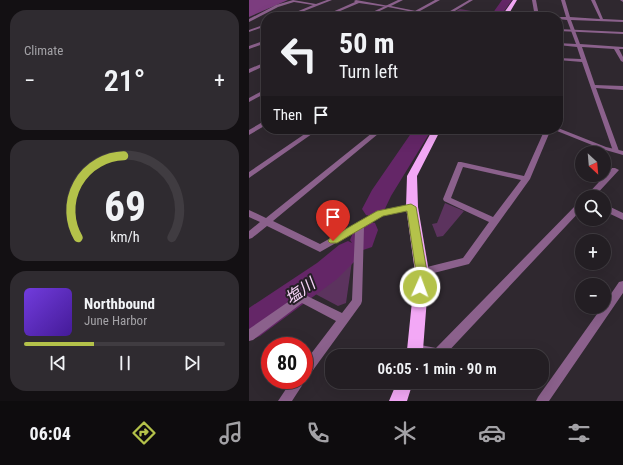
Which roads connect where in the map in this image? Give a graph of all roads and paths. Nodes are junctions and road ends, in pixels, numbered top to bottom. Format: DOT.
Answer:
graph roads {
  1 [pos="330,0"];
  2 [pos="353,0"];
  3 [pos="401,0"];
  4 [pos="438,0"];
  5 [pos="471,0"];
  6 [pos="515,0"];
  7 [pos="534,0"];
  8 [pos="563,0"];
  9 [pos="593,0"];
  10 [pos="360,1"];
  11 [pos="316,5"];
  12 [pos="387,6"];
  13 [pos="266,12"];
  14 [pos="298,12"];
  15 [pos="335,12"];
  16 [pos="374,12"];
  17 [pos="416,12"];
  18 [pos="451,12"];
  19 [pos="507,12"];
  20 [pos="536,12"];
  21 [pos="261,15"];
  22 [pos="563,18"];
  23 [pos="569,18"];
  24 [pos="602,20"];
  25 [pos="249,21"];
  26 [pos="623,21"];
  27 [pos="261,26"];
  28 [pos="563,30"];
  29 [pos="572,30"];
  30 [pos="249,31"];
  31 [pos="623,33"];
  32 [pos="249,43"];
  33 [pos="261,43"];
  34 [pos="563,44"];
  35 [pos="256,45"];
  36 [pos="261,46"];
  37 [pos="579,46"];
  38 [pos="249,48"];
  39 [pos="616,48"];
  40 [pos="623,48"];
  41 [pos="563,59"];
  42 [pos="585,61"];
  43 [pos="623,61"];
  44 [pos="261,65"];
  45 [pos="249,71"];
  46 [pos="593,86"];
  47 [pos="623,88"];
  48 [pos="261,94"];
  49 [pos="249,100"];
  50 [pos="261,125"];
  51 [pos="563,132"];
  52 [pos="249,133"];
  53 [pos="309,134"];
  54 [pos="375,134"];
  55 [pos="434,134"];
  56 [pos="546,134"];
  57 [pos="620,152"];
  58 [pos="615,170"];
  59 [pos="249,176"];
  60 [pos="526,180"];
  61 [pos="596,190"];
  62 [pos="411,207"];
  63 [pos="575,211"];
  64 [pos="611,211"];
  65 [pos="249,212"];
  66 [pos="623,217"];
  67 [pos="267,222"];
  68 [pos="494,222"];
  69 [pos="360,225"];
  70 [pos="249,236"];
  71 [pos="422,272"];
  72 [pos="623,285"];
  73 [pos="344,320"];
  74 [pos="249,336"];
  75 [pos="414,349"];
  76 [pos="443,349"];
  77 [pos="313,361"];
  78 [pos="293,389"];
  79 [pos="403,389"];
  80 [pos="284,401"];
  81 [pos="399,401"];
  82 [pos="542,401"];
  1 -- 11 [label="street"];
  2 -- 10 [label="street"];
  3 -- 12 [label="street"];
  4 -- 17 [label="street"];
  5 -- 18 [label="street"];
  6 -- 19 [label="highway"];
  7 -- 20 [label="street"];
  8 -- 23 [label="street"];
  9 -- 24 [label="street"];
  10 -- 12 [label="street"];
  10 -- 15 [label="street"];
  11 -- 13 [label="street"];
  11 -- 14 [label="street"];
  12 -- 16 [label="street"];
  12 -- 17 [label="street"];
  21 -- 25 [label="street"];
  22 -- 23 [label="street"];
  23 -- 24 [label="street"];
  23 -- 29 [label="street"];
  24 -- 26 [label="street"];
  27 -- 30 [label="street"];
  28 -- 29 [label="street"];
  29 -- 31 [label="street"];
  29 -- 37 [label="street"];
  32 -- 35 [label="street"];
  33 -- 35 [label="street"];
  34 -- 37 [label="street"];
  35 -- 36 [label="street"];
  35 -- 38 [label="street"];
  37 -- 39 [label="street"];
  37 -- 42 [label="street"];
  39 -- 40 [label="street"];
  39 -- 43 [label="street"];
  41 -- 42 [label="street"];
  42 -- 46 [label="street"];
  44 -- 45 [label="street"];
  46 -- 47 [label="street"];
  46 -- 57 [label="street"];
  48 -- 49 [label="street"];
  50 -- 52 [label="street"];
  51 -- 57 [label="street"];
  53 -- 59 [label="street"];
  54 -- 67 [label="street"];
  55 -- 62 [label="highway"];
  56 -- 60 [label="street"];
  58 -- 61 [label="street"];
  60 -- 68 [label="street"];
  60 -- 68 [label="street"];
  62 -- 69 [label="street"];
  62 -- 71 [label="highway"];
  63 -- 76 [label="street"];
  64 -- 66 [label="street"];
  65 -- 67 [label="street"];
  67 -- 69 [label="street"];
  67 -- 70 [label="street"];
  68 -- 71 [label="street"];
  69 -- 73 [label="street"];
  71 -- 75 [label="highway"];
  72 -- 82 [label="street"];
  73 -- 74 [label="street"];
  73 -- 77 [label="street"];
  78 -- 80 [label="street"];
  79 -- 81 [label="highway"];
}
